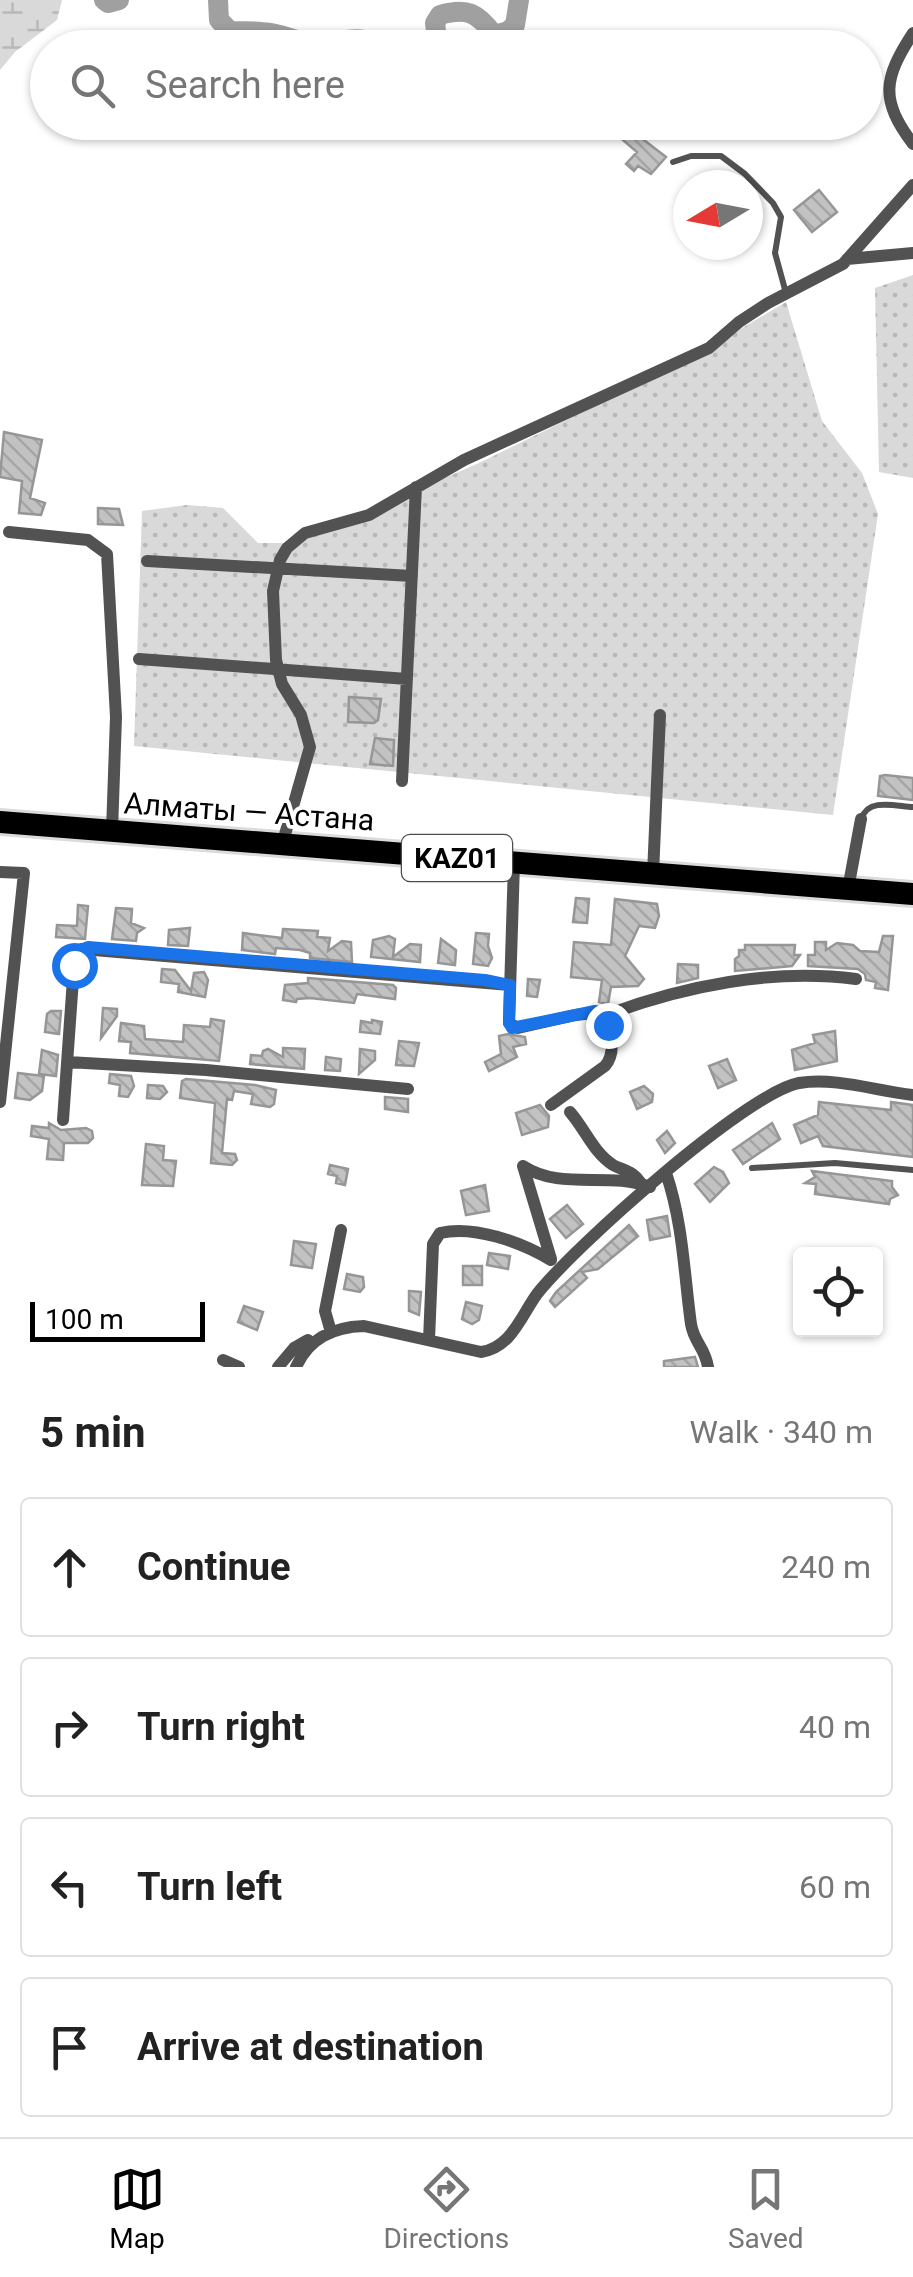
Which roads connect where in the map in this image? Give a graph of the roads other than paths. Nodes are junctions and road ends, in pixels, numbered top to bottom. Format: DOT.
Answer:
graph roads {
  1 [pos="913,33"];
  2 [pos="913,144"];
  3 [pos="673,162"];
  4 [pos="913,184"];
  5 [pos="913,253"];
  6 [pos="848,260"];
  7 [pos="787,294"];
  8 [pos="416,486"];
  9 [pos="9,532"];
  10 [pos="147,561"];
  11 [pos="277,570"];
  12 [pos="412,576"];
  13 [pos="140,658"];
  14 [pos="279,671"];
  15 [pos="407,678"];
  16 [pos="660,716"];
  17 [pos="402,781"];
  18 [pos="913,806"];
  19 [pos="861,819"];
  20 [pos="0,822"];
  21 [pos="112,831"];
  22 [pos="282,844"];
  23 [pos="514,863"];
  24 [pos="0,872"];
  25 [pos="653,874"];
  26 [pos="848,889"];
  27 [pos="913,894"];
  28 [pos="856,979"];
  29 [pos="510,985"];
  30 [pos="606,1015"];
  31 [pos="68,1062"];
  32 [pos="408,1090"];
  33 [pos="913,1095"];
  34 [pos="0,1102"];
  35 [pos="551,1105"];
  36 [pos="570,1112"];
  37 [pos="63,1120"];
  38 [pos="752,1168"];
  39 [pos="913,1170"];
  40 [pos="666,1173"];
  41 [pos="645,1185"];
  42 [pos="341,1230"];
  43 [pos="554,1266"];
  44 [pos="330,1332"];
  45 [pos="316,1340"];
  46 [pos="429,1340"];
  47 [pos="222,1360"];
  48 [pos="239,1367"];
  49 [pos="278,1367"];
  50 [pos="296,1367"];
  51 [pos="708,1367"];
  1 -- 2 [label="street"];
  3 -- 7 [label="lane"];
  4 -- 6 [label="street"];
  5 -- 6 [label="street"];
  6 -- 7 [label="street"];
  7 -- 8 [label="street"];
  8 -- 11 [label="street"];
  8 -- 12 [label="street"];
  9 -- 21 [label="street"];
  10 -- 11 [label="street"];
  11 -- 12 [label="street"];
  11 -- 14 [label="street"];
  12 -- 15 [label="street"];
  13 -- 14 [label="street"];
  14 -- 15 [label="street"];
  14 -- 22 [label="street"];
  15 -- 17 [label="street"];
  16 -- 25 [label="street"];
  18 -- 19 [label="lane"];
  19 -- 26 [label="street"];
  20 -- 21 [label="highway, Алматы — Астана / KАZ01"];
  21 -- 22 [label="highway, Алматы — Астана / KАZ01"];
  22 -- 23 [label="highway, Алматы — Астана / KАZ01"];
  23 -- 25 [label="highway, Алматы — Астана / KАZ01"];
  23 -- 29 [label="street"];
  24 -- 34 [label="street"];
  25 -- 26 [label="highway, Алматы — Астана / KАZ01"];
  26 -- 27 [label="highway, Алматы — Астана / KАZ01"];
  28 -- 30 [label="street"];
  29 -- 30 [label="street"];
  29 -- 31 [label="street"];
  30 -- 35 [label="street"];
  31 -- 32 [label="street"];
  31 -- 37 [label="street"];
  33 -- 40 [label="street"];
  36 -- 41 [label="street"];
  38 -- 39 [label="lane"];
  40 -- 41 [label="street"];
  40 -- 51 [label="street"];
  41 -- 43 [label="street"];
  41 -- 43 [label="street"];
  42 -- 44 [label="street"];
  43 -- 46 [label="street"];
  43 -- 46 [label="street"];
  44 -- 45 [label="street"];
  44 -- 46 [label="street"];
  45 -- 49 [label="street"];
  45 -- 50 [label="street"];
  47 -- 48 [label="street"];
}
